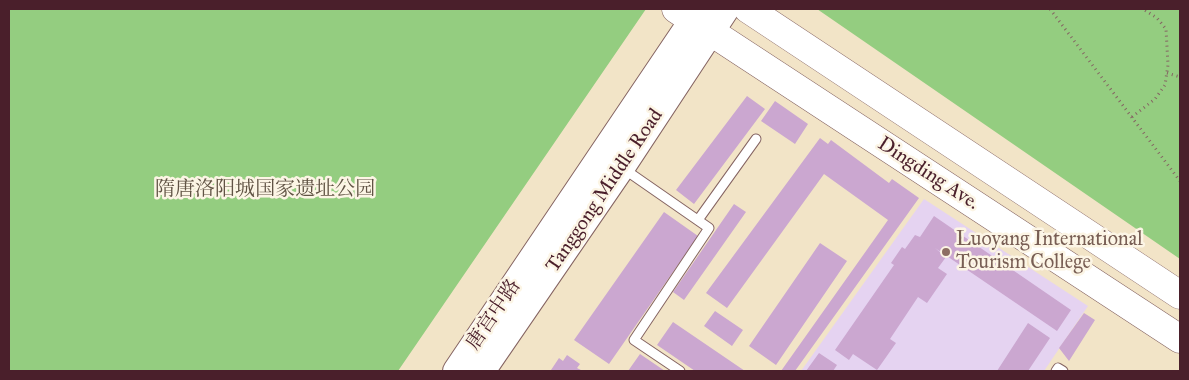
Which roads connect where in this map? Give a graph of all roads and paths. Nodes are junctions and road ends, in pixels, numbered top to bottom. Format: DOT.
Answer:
graph roads {
  1 [pos="726,9"];
  2 [pos="748,9"];
  3 [pos="1050,9"];
  4 [pos="1144,9"];
  5 [pos="695,17"];
  6 [pos="1167,73"];
  7 [pos="1180,77"];
  8 [pos="1132,117"];
  9 [pos="756,139"];
  10 [pos="622,167"];
  11 [pos="1180,181"];
  12 [pos="698,220"];
  13 [pos="1180,295"];
  14 [pos="1180,339"];
  15 [pos="456,371"];
  16 [pos="482,371"];
  17 [pos="680,371"];
  18 [pos="1056,371"];
  19 [pos="1063,371"];
  1 -- 5 [label="main road, Tanggong Middle Road"];
  2 -- 13 [label="main road, Dingding Ave."];
  3 -- 8 [label="path"];
  4 -- 6 [label="path"];
  5 -- 10 [label="main road, Tanggong Middle Road"];
  5 -- 14 [label="main road, Dingding Ave."];
  5 -- 15 [label="main road, 唐宫中路"];
  6 -- 7 [label="path"];
  6 -- 8 [label="path"];
  8 -- 11 [label="path"];
  9 -- 12 [label="lane"];
  10 -- 12 [label="lane"];
  10 -- 16 [label="main road, Tanggong Middle Road"];
  12 -- 17 [label="lane"];
  18 -- 19 [label="lane"];
}
